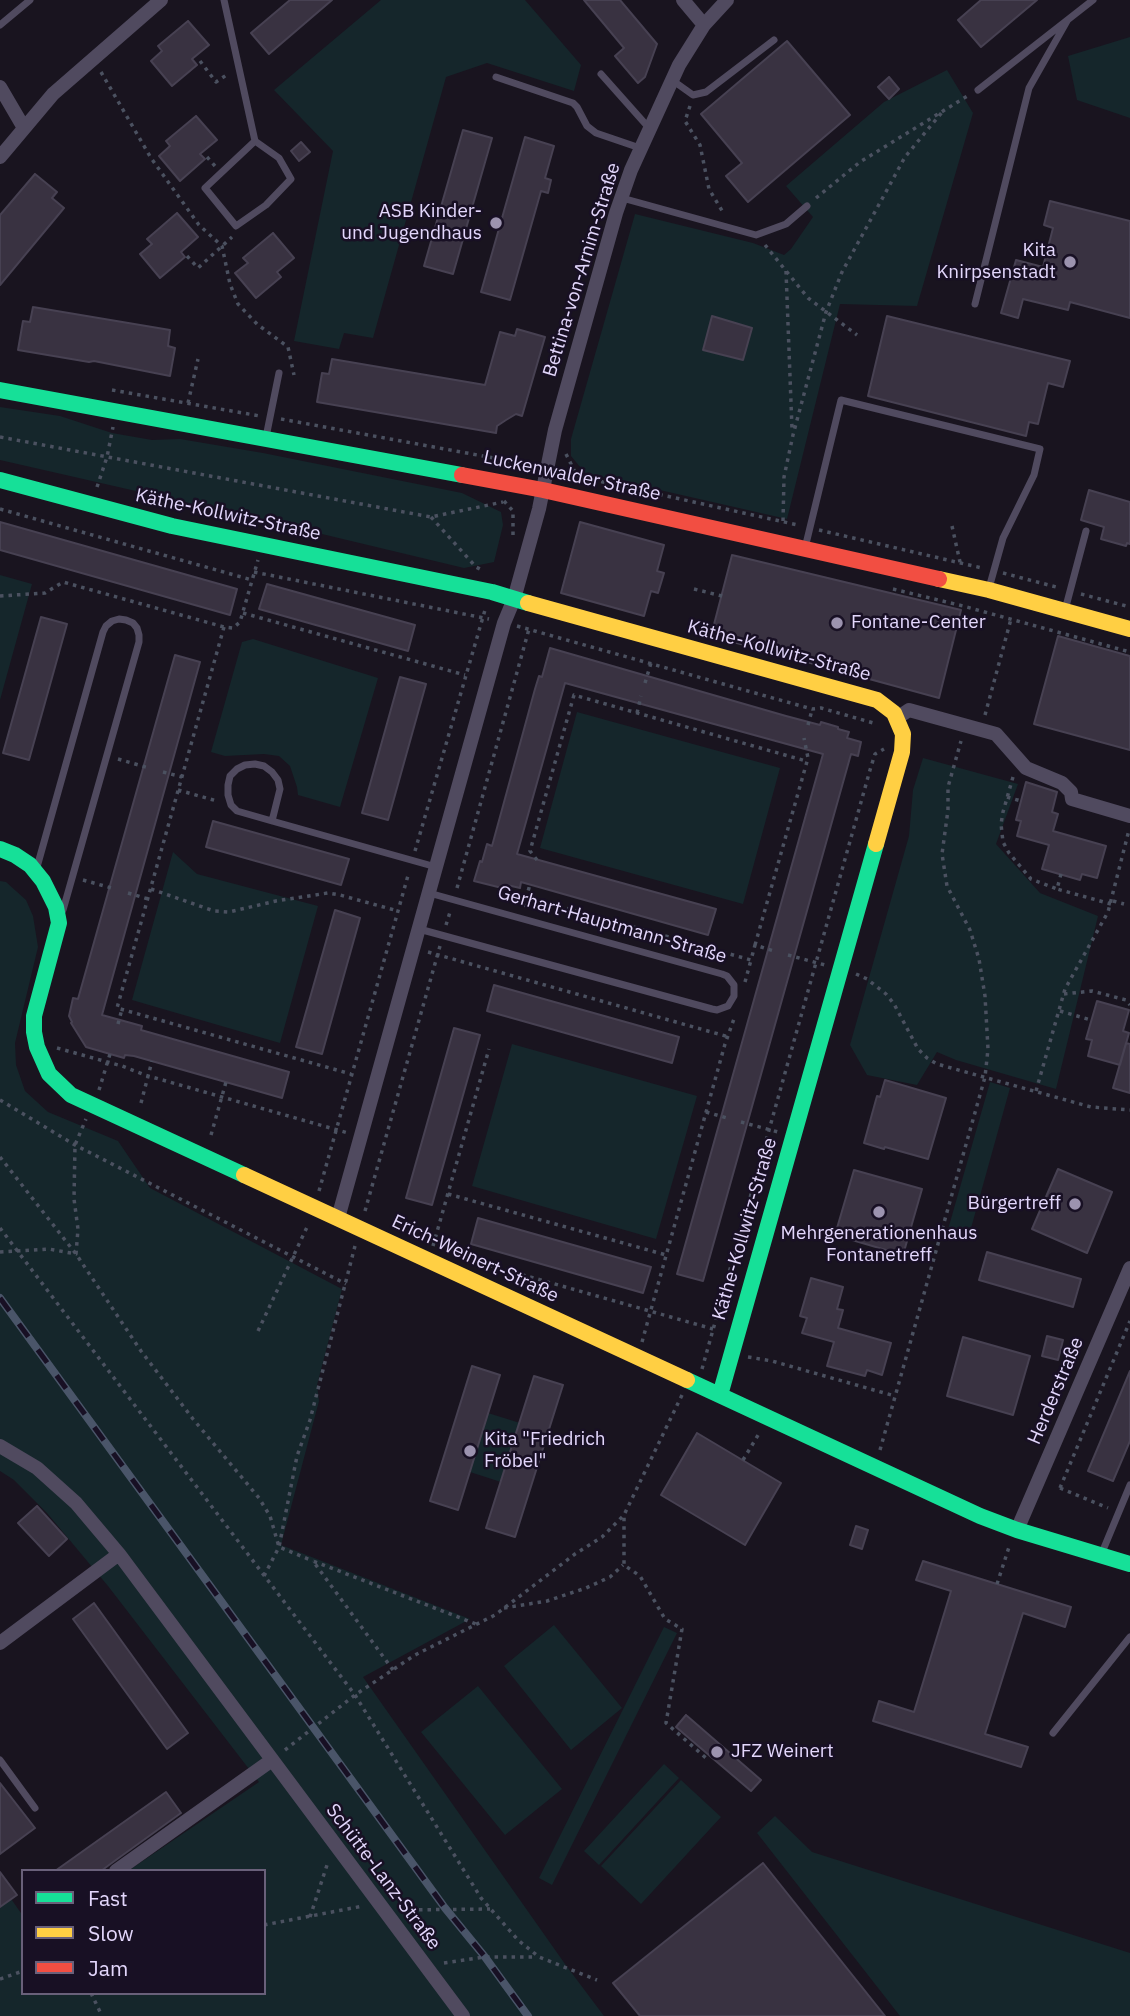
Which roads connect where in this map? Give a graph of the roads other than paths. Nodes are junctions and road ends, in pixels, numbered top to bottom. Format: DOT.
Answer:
graph roads {
  1 [pos="30,0"];
  2 [pos="161,0"];
  3 [pos="224,0"];
  4 [pos="683,0"];
  5 [pos="727,0"];
  6 [pos="1093,0"];
  7 [pos="1067,21"];
  8 [pos="0,25"];
  9 [pos="704,25"];
  10 [pos="774,40"];
  11 [pos="601,74"];
  12 [pos="496,77"];
  13 [pos="672,79"];
  14 [pos="0,87"];
  15 [pos="978,90"];
  16 [pos="24,128"];
  17 [pos="649,129"];
  18 [pos="256,141"];
  19 [pos="641,148"];
  20 [pos="0,157"];
  21 [pos="621,198"];
  22 [pos="807,206"];
  23 [pos="975,304"];
  24 [pos="279,373"];
  25 [pos="0,390"];
  26 [pos="266,438"];
  27 [pos="0,481"];
  28 [pos="543,490"];
  29 [pos="1086,531"];
  30 [pos="805,549"];
  31 [pos="989,590"];
  32 [pos="514,599"];
  33 [pos="1064,610"];
  34 [pos="1130,629"];
  35 [pos="897,718"];
  36 [pos="1130,816"];
  37 [pos="272,821"];
  38 [pos="0,849"];
  39 [pos="436,867"];
  40 [pos="36,871"];
  41 [pos="429,893"];
  42 [pos="59,923"];
  43 [pos="419,929"];
  44 [pos="338,1218"];
  45 [pos="1130,1268"];
  46 [pos="720,1395"];
  47 [pos="0,1446"];
  48 [pos="1130,1485"];
  49 [pos="1017,1530"];
  50 [pos="118,1554"];
  51 [pos="1101,1555"];
  52 [pos="1130,1564"];
  53 [pos="1130,1637"];
  54 [pos="0,1643"];
  55 [pos="1052,1733"];
  56 [pos="0,1760"];
  57 [pos="272,1760"];
  58 [pos="34,1808"];
  59 [pos="119,1869"];
  60 [pos="463,2016"];
  1 -- 8 [label="lane"];
  2 -- 16 [label="street"];
  3 -- 18 [label="lane"];
  4 -- 9 [label="street"];
  5 -- 9 [label="street, Bettina-von-Arnim-Straße"];
  6 -- 7 [label="lane"];
  7 -- 15 [label="lane"];
  7 -- 23 [label="lane"];
  9 -- 13 [label="street, Bettina-von-Arnim-Straße"];
  10 -- 13 [label="lane"];
  11 -- 17 [label="lane"];
  12 -- 19 [label="lane"];
  13 -- 17 [label="street, Bettina-von-Arnim-Straße"];
  14 -- 16 [label="street"];
  16 -- 20 [label="street"];
  17 -- 19 [label="street, Bettina-von-Arnim-Straße"];
  18 -- 18 [label="lane"];
  19 -- 21 [label="street, Bettina-von-Arnim-Straße"];
  21 -- 22 [label="lane"];
  21 -- 28 [label="street, Bettina-von-Arnim-Straße"];
  24 -- 26 [label="lane"];
  25 -- 26 [label="street, Luckenwalder Straße"];
  26 -- 28 [label="street, Luckenwalder Straße"];
  27 -- 32 [label="street, Käthe-Kollwitz-Straße"];
  28 -- 30 [label="street, Luckenwalder Straße"];
  28 -- 32 [label="street"];
  29 -- 33 [label="lane"];
  30 -- 31 [label="street, Luckenwalder Straße"];
  30 -- 31 [label="lane"];
  31 -- 33 [label="street, Luckenwalder Straße"];
  32 -- 35 [label="street, Käthe-Kollwitz-Straße"];
  32 -- 39 [label="street"];
  33 -- 34 [label="street, Luckenwalder Straße"];
  35 -- 36 [label="street"];
  35 -- 46 [label="street, Käthe-Kollwitz-Straße"];
  37 -- 37 [label="lane"];
  37 -- 39 [label="lane"];
  38 -- 40 [label="street"];
  39 -- 41 [label="street"];
  40 -- 42 [label="street"];
  40 -- 42 [label="lane"];
  41 -- 43 [label="street"];
  41 -- 43 [label="lane, Gerhart-Hauptmann-Straße"];
  42 -- 44 [label="street, Erich-Weinert-Straße"];
  43 -- 44 [label="street"];
  44 -- 46 [label="street, Erich-Weinert-Straße"];
  45 -- 49 [label="street, Herderstraße"];
  46 -- 49 [label="street, Erich-Weinert-Straße"];
  47 -- 50 [label="street, Schütte-Lanz-Straße"];
  48 -- 51 [label="lane"];
  49 -- 51 [label="street, Erich-Weinert-Straße"];
  50 -- 54 [label="street"];
  50 -- 57 [label="street, Schütte-Lanz-Straße"];
  51 -- 52 [label="street, Erich-Weinert-Straße"];
  53 -- 55 [label="lane"];
  56 -- 58 [label="lane"];
  57 -- 59 [label="street"];
  57 -- 60 [label="street, Schütte-Lanz-Straße"];
}
